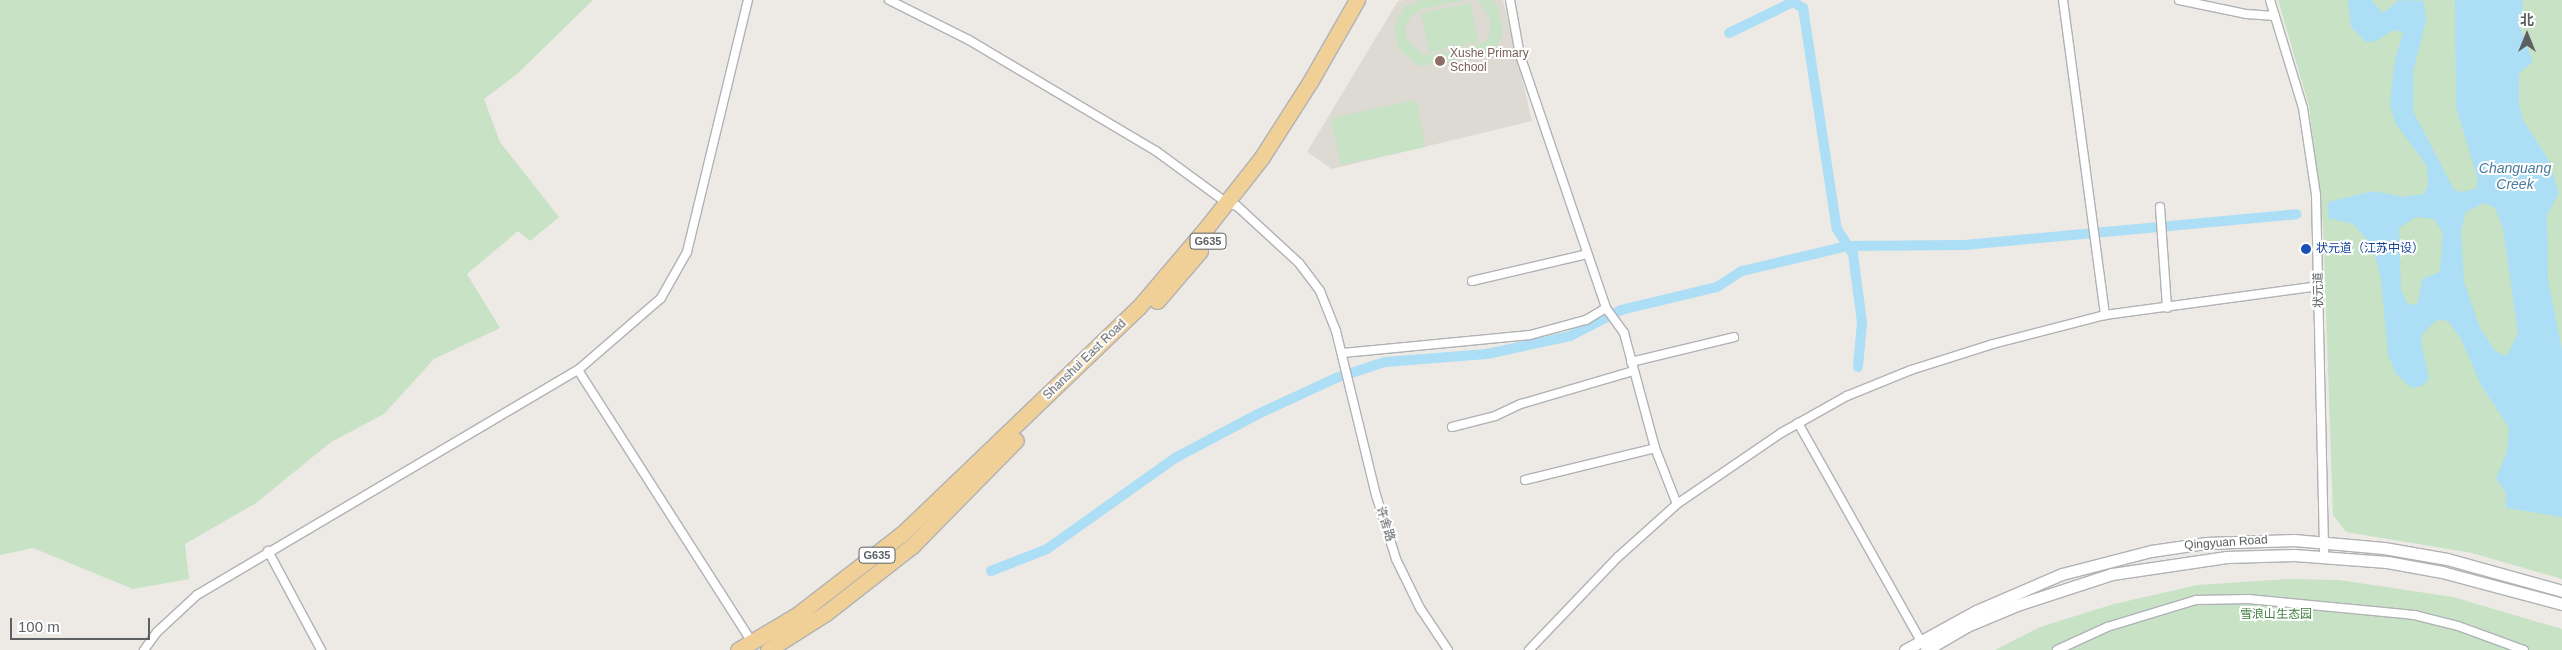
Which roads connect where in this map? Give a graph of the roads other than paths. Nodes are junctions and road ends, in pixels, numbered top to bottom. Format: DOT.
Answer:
graph roads {
  1 [pos="748,0"];
  2 [pos="889,0"];
  3 [pos="1357,0"];
  4 [pos="1366,0"];
  5 [pos="1510,0"];
  6 [pos="2063,0"];
  7 [pos="2179,0"];
  8 [pos="2270,0"];
  9 [pos="2274,16"];
  10 [pos="1232,204"];
  11 [pos="2160,207"];
  12 [pos="1587,254"];
  13 [pos="1472,281"];
  14 [pos="2319,286"];
  15 [pos="1606,308"];
  16 [pos="2167,308"];
  17 [pos="2105,315"];
  18 [pos="1734,337"];
  19 [pos="1344,356"];
  20 [pos="1631,362"];
  21 [pos="578,370"];
  22 [pos="1633,371"];
  23 [pos="1798,423"];
  24 [pos="1452,427"];
  25 [pos="1655,448"];
  26 [pos="1525,480"];
  27 [pos="1677,504"];
  28 [pos="2323,541"];
  29 [pos="268,551"];
  30 [pos="2324,556"];
  31 [pos="2562,591"];
  32 [pos="2562,604"];
  33 [pos="752,642"];
  34 [pos="1925,648"];
  35 [pos="144,650"];
  36 [pos="320,650"];
  37 [pos="738,650"];
  38 [pos="768,650"];
  39 [pos="1448,650"];
  40 [pos="1528,650"];
  41 [pos="1906,650"];
  42 [pos="2057,650"];
  43 [pos="2524,650"];
  1 -- 21 [label="street"];
  2 -- 10 [label="street, 许舍路"];
  3 -- 10 [label="highway, Shanshui East Road / G635"];
  4 -- 10 [label="highway, Shanshui East Road / G635"];
  5 -- 12 [label="street"];
  6 -- 17 [label="street"];
  7 -- 9 [label="street"];
  8 -- 9 [label="street, 状元道"];
  9 -- 14 [label="street, 状元道"];
  10 -- 19 [label="street, 许舍路"];
  10 -- 33 [label="highway, Shanshui East Road / G635"];
  10 -- 38 [label="highway, Shanshui East Road / G635"];
  11 -- 16 [label="street"];
  12 -- 13 [label="street"];
  12 -- 15 [label="street"];
  14 -- 16 [label="street"];
  14 -- 28 [label="street, 状元道"];
  15 -- 19 [label="street"];
  15 -- 20 [label="street"];
  16 -- 17 [label="street"];
  17 -- 23 [label="street"];
  18 -- 20 [label="street"];
  19 -- 39 [label="street, 许舍路"];
  20 -- 22 [label="street"];
  21 -- 29 [label="street"];
  21 -- 33 [label="street"];
  22 -- 24 [label="street"];
  22 -- 25 [label="street"];
  23 -- 27 [label="street"];
  23 -- 34 [label="street"];
  25 -- 26 [label="street"];
  25 -- 27 [label="street"];
  27 -- 40 [label="street"];
  28 -- 30 [label="street, 状元道"];
  28 -- 31 [label="street, Qingyuan Road"];
  28 -- 34 [label="street, Qingyuan Road"];
  29 -- 35 [label="street"];
  29 -- 36 [label="street"];
  30 -- 32 [label="street, Qingyuan Road"];
  30 -- 34 [label="street, Qingyuan Road"];
  33 -- 37 [label="highway, Shanshui East Road / G635"];
  34 -- 41 [label="street, Qingyuan Road"];
  42 -- 43 [label="street"];
}
